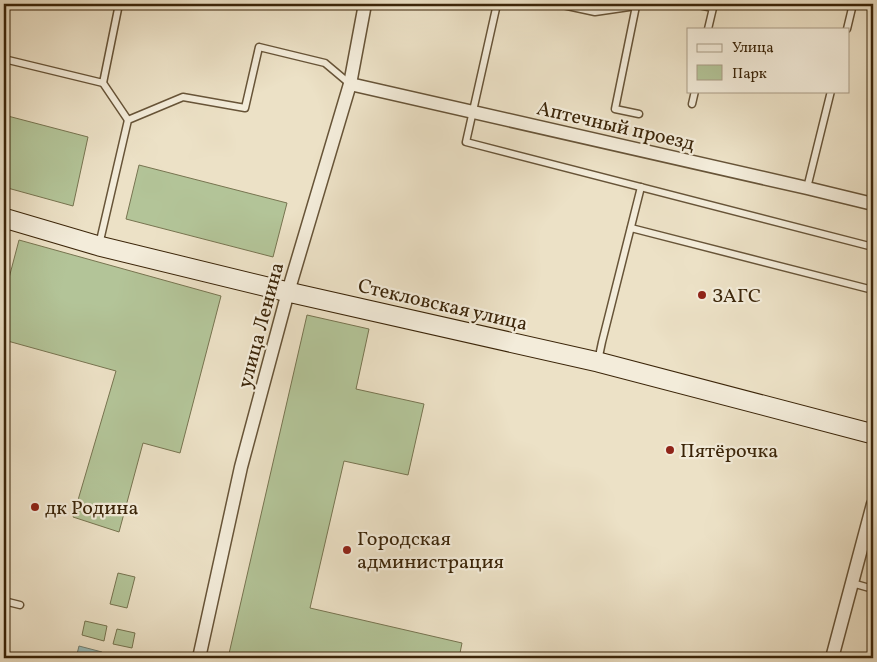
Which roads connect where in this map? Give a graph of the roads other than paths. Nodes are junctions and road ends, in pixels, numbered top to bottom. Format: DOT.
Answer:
graph roads {
  1 [pos="119,4"];
  2 [pos="365,4"];
  3 [pos="497,4"];
  4 [pos="558,4"];
  5 [pos="694,4"];
  6 [pos="853,4"];
  7 [pos="638,5"];
  8 [pos="708,28"];
  9 [pos="847,28"];
  10 [pos="4,59"];
  11 [pos="102,83"];
  12 [pos="350,84"];
  13 [pos="695,92"];
  14 [pos="831,92"];
  15 [pos="692,104"];
  16 [pos="473,111"];
  17 [pos="639,114"];
  18 [pos="128,120"];
  19 [pos="641,187"];
  20 [pos="807,188"];
  21 [pos="873,204"];
  22 [pos="4,218"];
  23 [pos="631,228"];
  24 [pos="99,246"];
  25 [pos="873,248"];
  26 [pos="873,290"];
  27 [pos="288,292"];
  28 [pos="598,362"];
  29 [pos="873,434"];
  30 [pos="873,504"];
  31 [pos="852,583"];
  32 [pos="873,589"];
  33 [pos="4,601"];
  34 [pos="20,605"];
  35 [pos="199,658"];
  36 [pos="832,658"];
  1 -- 11 [label="lane"];
  2 -- 12 [label="street, улица Ленина"];
  3 -- 16 [label="lane"];
  4 -- 7 [label="lane"];
  5 -- 8 [label="lane"];
  6 -- 9 [label="lane"];
  7 -- 17 [label="lane"];
  10 -- 11 [label="lane"];
  11 -- 18 [label="lane"];
  12 -- 16 [label="street, Аптечный проезд"];
  12 -- 18 [label="lane"];
  12 -- 27 [label="street, улица Ленина"];
  13 -- 15 [label="lane"];
  14 -- 20 [label="lane"];
  16 -- 19 [label="lane"];
  16 -- 20 [label="street, Аптечный проезд"];
  18 -- 24 [label="lane"];
  19 -- 23 [label="lane"];
  19 -- 25 [label="lane"];
  20 -- 21 [label="street, Аптечный проезд"];
  22 -- 24 [label="street, Стекловская улица"];
  23 -- 26 [label="lane"];
  23 -- 28 [label="lane"];
  24 -- 27 [label="street, Стекловская улица"];
  27 -- 28 [label="street, Стекловская улица"];
  27 -- 35 [label="street, улица Ленина"];
  28 -- 29 [label="street, Стекловская улица"];
  30 -- 31 [label="street"];
  31 -- 32 [label="lane"];
  31 -- 36 [label="street"];
  33 -- 34 [label="lane"];
}
